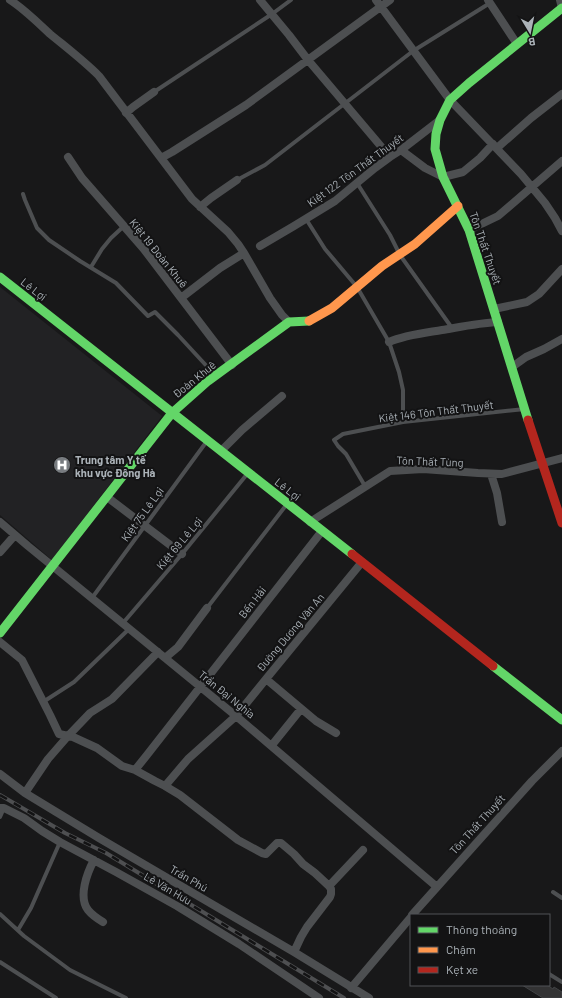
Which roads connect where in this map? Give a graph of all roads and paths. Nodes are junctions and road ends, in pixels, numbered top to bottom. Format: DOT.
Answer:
graph roads {
  1 [pos="10,0"];
  2 [pos="260,0"];
  3 [pos="291,0"];
  4 [pos="390,0"];
  5 [pos="560,0"];
  6 [pos="489,1"];
  7 [pos="379,3"];
  8 [pos="562,8"];
  9 [pos="272,14"];
  10 [pos="517,44"];
  11 [pos="413,51"];
  12 [pos="308,60"];
  13 [pos="154,92"];
  14 [pos="562,94"];
  15 [pos="450,100"];
  16 [pos="345,104"];
  17 [pos="126,113"];
  18 [pos="440,120"];
  19 [pos="495,146"];
  20 [pos="401,150"];
  21 [pos="68,157"];
  22 [pos="390,157"];
  23 [pos="160,158"];
  24 [pos="562,161"];
  25 [pos="443,177"];
  26 [pos="237,180"];
  27 [pos="357,183"];
  28 [pos="532,187"];
  29 [pos="23,194"];
  30 [pos="458,206"];
  31 [pos="200,207"];
  32 [pos="306,219"];
  33 [pos="124,226"];
  34 [pos="469,230"];
  35 [pos="562,231"];
  36 [pos="260,246"];
  37 [pos="244,253"];
  38 [pos="400,255"];
  39 [pos="91,267"];
  40 [pos="562,269"];
  41 [pos="0,277"];
  42 [pos="357,287"];
  43 [pos="181,298"];
  44 [pos="494,309"];
  45 [pos="290,322"];
  46 [pos="498,322"];
  47 [pos="453,328"];
  48 [pos="562,338"];
  49 [pos="389,342"];
  50 [pos="232,365"];
  51 [pos="512,367"];
  52 [pos="216,376"];
  53 [pos="282,396"];
  54 [pos="525,409"];
  55 [pos="172,413"];
  56 [pos="403,422"];
  57 [pos="207,441"];
  58 [pos="221,451"];
  59 [pos="562,458"];
  60 [pos="542,463"];
  61 [pos="248,473"];
  62 [pos="491,474"];
  63 [pos="365,486"];
  64 [pos="107,497"];
  65 [pos="287,503"];
  66 [pos="0,522"];
  67 [pos="310,522"];
  68 [pos="502,522"];
  69 [pos="562,523"];
  70 [pos="145,525"];
  71 [pos="322,531"];
  72 [pos="15,535"];
  73 [pos="0,552"];
  74 [pos="182,554"];
  75 [pos="362,562"];
  76 [pos="53,566"];
  77 [pos="92,598"];
  78 [pos="207,608"];
  79 [pos="126,626"];
  80 [pos="0,633"];
  81 [pos="0,642"];
  82 [pos="158,652"];
  83 [pos="165,658"];
  84 [pos="266,679"];
  85 [pos="200,686"];
  86 [pos="43,702"];
  87 [pos="301,709"];
  88 [pos="236,716"];
  89 [pos="562,720"];
  90 [pos="336,733"];
  91 [pos="68,736"];
  92 [pos="272,745"];
  93 [pos="562,751"];
  94 [pos="135,770"];
  95 [pos="0,774"];
  96 [pos="165,786"];
  97 [pos="25,793"];
  98 [pos="2,808"];
  99 [pos="0,817"];
  100 [pos="60,842"];
  101 [pos="363,850"];
  102 [pos="94,860"];
  103 [pos="330,886"];
  104 [pos="437,887"];
  105 [pos="553,892"];
  106 [pos="562,898"];
  107 [pos="0,914"];
  108 [pos="414,914"];
  109 [pos="410,918"];
  110 [pos="103,922"];
  111 [pos="18,930"];
  112 [pos="294,952"];
  113 [pos="0,962"];
  114 [pos="550,975"];
  115 [pos="562,982"];
  116 [pos="351,988"];
  117 [pos="56,998"];
  118 [pos="126,998"];
  119 [pos="319,998"];
  120 [pos="369,998"];
  1 -- 17 [label="street"];
  2 -- 9 [label="street"];
  3 -- 9 [label="lane"];
  4 -- 7 [label="street"];
  5 -- 8 [label="street"];
  6 -- 10 [label="street"];
  6 -- 11 [label="lane"];
  7 -- 11 [label="street"];
  7 -- 12 [label="street"];
  8 -- 10 [label="street, Tôn Thất Thuyết"];
  9 -- 12 [label="street"];
  9 -- 13 [label="lane"];
  10 -- 15 [label="street, Tôn Thất Thuyết"];
  11 -- 15 [label="street"];
  11 -- 16 [label="lane"];
  12 -- 16 [label="street"];
  12 -- 23 [label="street"];
  13 -- 17 [label="street"];
  14 -- 19 [label="street"];
  15 -- 18 [label="street, Tôn Thất Thuyết"];
  15 -- 19 [label="street"];
  16 -- 22 [label="street"];
  16 -- 26 [label="lane"];
  17 -- 23 [label="street"];
  18 -- 20 [label="street, Kiệt 122 Tôn Thất Thuyết"];
  18 -- 25 [label="street, Tôn Thất Thuyết"];
  19 -- 25 [label="street"];
  19 -- 28 [label="street"];
  20 -- 22 [label="street, Kiệt 122 Tôn Thất Thuyết"];
  20 -- 25 [label="street"];
  21 -- 33 [label="street, Kiệt 19 Đoàn Khuê"];
  22 -- 27 [label="street, Kiệt 122 Tôn Thất Thuyết"];
  23 -- 31 [label="street"];
  24 -- 28 [label="street"];
  25 -- 30 [label="street, Tôn Thất Thuyết"];
  26 -- 31 [label="street"];
  27 -- 32 [label="street, Kiệt 122 Tôn Thất Thuyết"];
  27 -- 38 [label="lane"];
  28 -- 34 [label="street"];
  28 -- 35 [label="street"];
  29 -- 39 [label="lane"];
  30 -- 34 [label="street, Tôn Thất Thuyết"];
  30 -- 38 [label="street"];
  31 -- 37 [label="street"];
  32 -- 36 [label="street, Kiệt 122 Tôn Thất Thuyết"];
  32 -- 42 [label="lane"];
  33 -- 39 [label="lane"];
  33 -- 43 [label="street, Kiệt 19 Đoàn Khuê"];
  34 -- 44 [label="street, Tôn Thất Thuyết"];
  37 -- 43 [label="street"];
  37 -- 45 [label="street"];
  38 -- 42 [label="street"];
  38 -- 47 [label="lane"];
  39 -- 52 [label="lane"];
  40 -- 44 [label="street"];
  41 -- 55 [label="street, Lê Lợi"];
  42 -- 45 [label="street"];
  42 -- 49 [label="lane"];
  43 -- 50 [label="street, Kiệt 19 Đoàn Khuê"];
  44 -- 46 [label="street, Tôn Thất Thuyết"];
  45 -- 50 [label="street, Đoàn Khuê"];
  46 -- 47 [label="street"];
  46 -- 51 [label="street, Tôn Thất Thuyết"];
  47 -- 49 [label="street"];
  48 -- 51 [label="street"];
  49 -- 56 [label="lane"];
  50 -- 52 [label="street, Đoàn Khuê"];
  51 -- 54 [label="street, Tôn Thất Thuyết"];
  52 -- 55 [label="street, Đoàn Khuê"];
  53 -- 58 [label="street"];
  54 -- 56 [label="lane, Kiệt 146 Tôn Thất Thuyết"];
  54 -- 60 [label="street, Tôn Thất Thuyết"];
  55 -- 57 [label="street, Lê Lợi"];
  55 -- 64 [label="street, Đoàn Khuê"];
  56 -- 63 [label="lane, Kiệt 146 Tôn Thất Thuyết"];
  57 -- 58 [label="street, Lê Lợi"];
  57 -- 70 [label="lane, Kiệt 75 Lê Lợi"];
  58 -- 61 [label="street, Lê Lợi"];
  59 -- 60 [label="street, Tôn Thất Tùng"];
  60 -- 62 [label="street, Tôn Thất Tùng"];
  60 -- 69 [label="street, Tôn Thất Thuyết"];
  61 -- 65 [label="street, Lê Lợi"];
  61 -- 74 [label="lane, Kiệt 69 Lê Lợi"];
  62 -- 63 [label="street, Tôn Thất Tùng"];
  62 -- 68 [label="street"];
  63 -- 67 [label="street, Tôn Thất Tùng"];
  64 -- 70 [label="street"];
  64 -- 76 [label="street, Đoàn Khuê"];
  65 -- 67 [label="street, Lê Lợi"];
  65 -- 78 [label="lane"];
  66 -- 72 [label="street, Trần Đại Nghĩa"];
  67 -- 71 [label="street, Lê Lợi"];
  70 -- 74 [label="street"];
  70 -- 77 [label="lane, Kiệt 75 Lê Lợi"];
  71 -- 75 [label="street, Lê Lợi"];
  71 -- 85 [label="street, Bến Hải"];
  72 -- 73 [label="street"];
  72 -- 76 [label="street, Trần Đại Nghĩa"];
  74 -- 79 [label="lane, Kiệt 69 Lê Lợi"];
  75 -- 84 [label="street, Đường Dương Văn An"];
  75 -- 89 [label="street, Lê Lợi"];
  76 -- 77 [label="street, Trần Đại Nghĩa"];
  76 -- 80 [label="street, Đoàn Khuê"];
  77 -- 79 [label="street, Trần Đại Nghĩa"];
  78 -- 83 [label="street"];
  79 -- 82 [label="street, Trần Đại Nghĩa"];
  79 -- 86 [label="lane, Kiệt 69 Lê Lợi"];
  81 -- 86 [label="street"];
  82 -- 83 [label="street, Trần Đại Nghĩa"];
  82 -- 91 [label="street"];
  83 -- 85 [label="street, Trần Đại Nghĩa"];
  84 -- 87 [label="street"];
  84 -- 88 [label="street, Đường Dương Văn An"];
  85 -- 88 [label="street, Trần Đại Nghĩa"];
  85 -- 94 [label="street, Bến Hải"];
  86 -- 91 [label="street"];
  87 -- 90 [label="street"];
  87 -- 92 [label="street"];
  88 -- 92 [label="street, Trần Đại Nghĩa"];
  88 -- 96 [label="street, Đường Dương Văn An"];
  91 -- 94 [label="street"];
  91 -- 97 [label="street"];
  92 -- 104 [label="street, Trần Đại Nghĩa"];
  93 -- 104 [label="street, Tôn Thất Thuyết"];
  94 -- 96 [label="street"];
  95 -- 97 [label="street, Trần Phú"];
  96 -- 103 [label="street"];
  97 -- 112 [label="street, Trần Phú"];
  98 -- 99 [label="lane"];
  98 -- 100 [label="street, Lê Văn Hưu"];
  100 -- 102 [label="street, Lê Văn Hưu"];
  100 -- 111 [label="lane"];
  101 -- 103 [label="street"];
  102 -- 110 [label="street"];
  102 -- 119 [label="street, Lê Văn Hưu"];
  103 -- 112 [label="street"];
  104 -- 108 [label="street, Tôn Thất Thuyết"];
  105 -- 106 [label="lane"];
  107 -- 111 [label="lane"];
  109 -- 116 [label="street, Tôn Thất Thuyết"];
  111 -- 118 [label="lane"];
  112 -- 116 [label="street, Trần Phú"];
  113 -- 117 [label="lane"];
  114 -- 115 [label="lane"];
  116 -- 120 [label="street, Trần Phú"];
}
